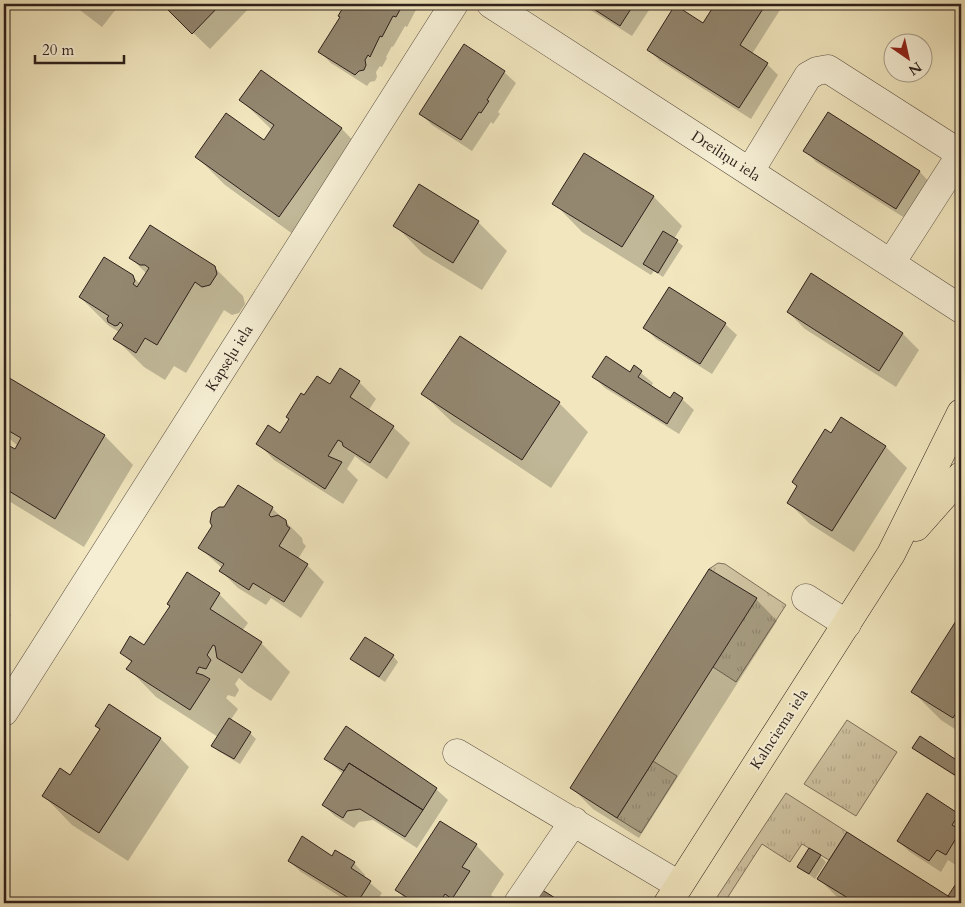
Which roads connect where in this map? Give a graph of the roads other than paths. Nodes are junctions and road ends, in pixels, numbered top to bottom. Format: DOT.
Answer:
graph roads {
  1 [pos="454,4"];
  2 [pos="491,4"];
  3 [pos="961,154"];
  4 [pos="750,171"];
  5 [pos="892,263"];
  6 [pos="961,308"];
  7 [pos="961,413"];
  8 [pos="961,476"];
  9 [pos="891,554"];
  10 [pos="806,598"];
  11 [pos="847,624"];
  12 [pos="4,712"];
  13 [pos="458,753"];
  14 [pos="574,821"];
  15 [pos="673,894"];
  16 [pos="518,903"];
  1 -- 12 [label="street, Kapseļu iela"];
  2 -- 4 [label="street, Dreiliņu iela"];
  3 -- 4 [label="street"];
  3 -- 5 [label="street"];
  4 -- 5 [label="street, Dreiliņu iela"];
  5 -- 6 [label="street, Dreiliņu iela"];
  7 -- 9 [label="main road, Kalnciema iela"];
  8 -- 9 [label="main road, Kalnciema iela"];
  9 -- 11 [label="main road, Kalnciema iela"];
  10 -- 11 [label="street"];
  11 -- 15 [label="main road, Kalnciema iela"];
  13 -- 14 [label="street"];
  14 -- 15 [label="street"];
  14 -- 16 [label="street"];
}
